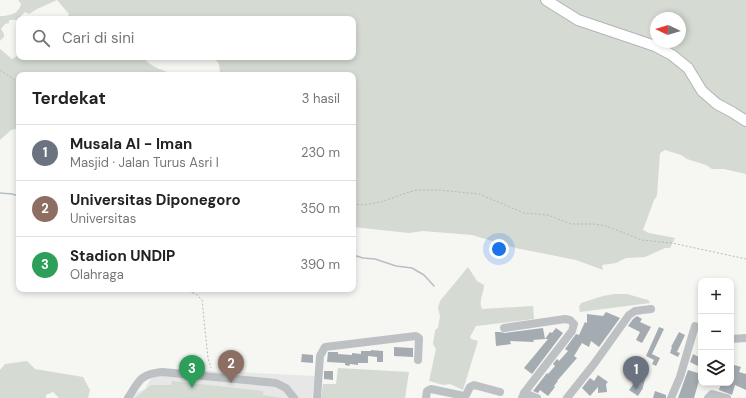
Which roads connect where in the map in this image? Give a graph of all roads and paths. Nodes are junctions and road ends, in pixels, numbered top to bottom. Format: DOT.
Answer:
graph roads {
  1 [pos="546,0"];
  2 [pos="0,70"];
  3 [pos="16,81"];
  4 [pos="746,121"];
  5 [pos="356,204"];
  6 [pos="746,259"];
  7 [pos="190,292"];
  8 [pos="651,309"];
  9 [pos="695,326"];
  10 [pos="504,328"];
  11 [pos="746,338"];
  12 [pos="734,339"];
  13 [pos="418,360"];
  14 [pos="211,368"];
  15 [pos="500,392"];
  16 [pos="523,395"];
  17 [pos="128,398"];
  18 [pos="294,398"];
  19 [pos="317,398"];
  20 [pos="426,398"];
  21 [pos="537,398"];
  22 [pos="567,398"];
  23 [pos="671,398"];
  24 [pos="708,398"];
  25 [pos="726,398"];
  1 -- 4 [label="main road"];
  2 -- 3 [label="path"];
  5 -- 6 [label="path"];
  7 -- 14 [label="path"];
  8 -- 22 [label="street"];
  9 -- 23 [label="street"];
  10 -- 16 [label="street"];
  11 -- 12 [label="street"];
  13 -- 19 [label="street"];
  15 -- 20 [label="street"];
  16 -- 21 [label="street"];
  17 -- 18 [label="street"];
  24 -- 25 [label="street"];
}
